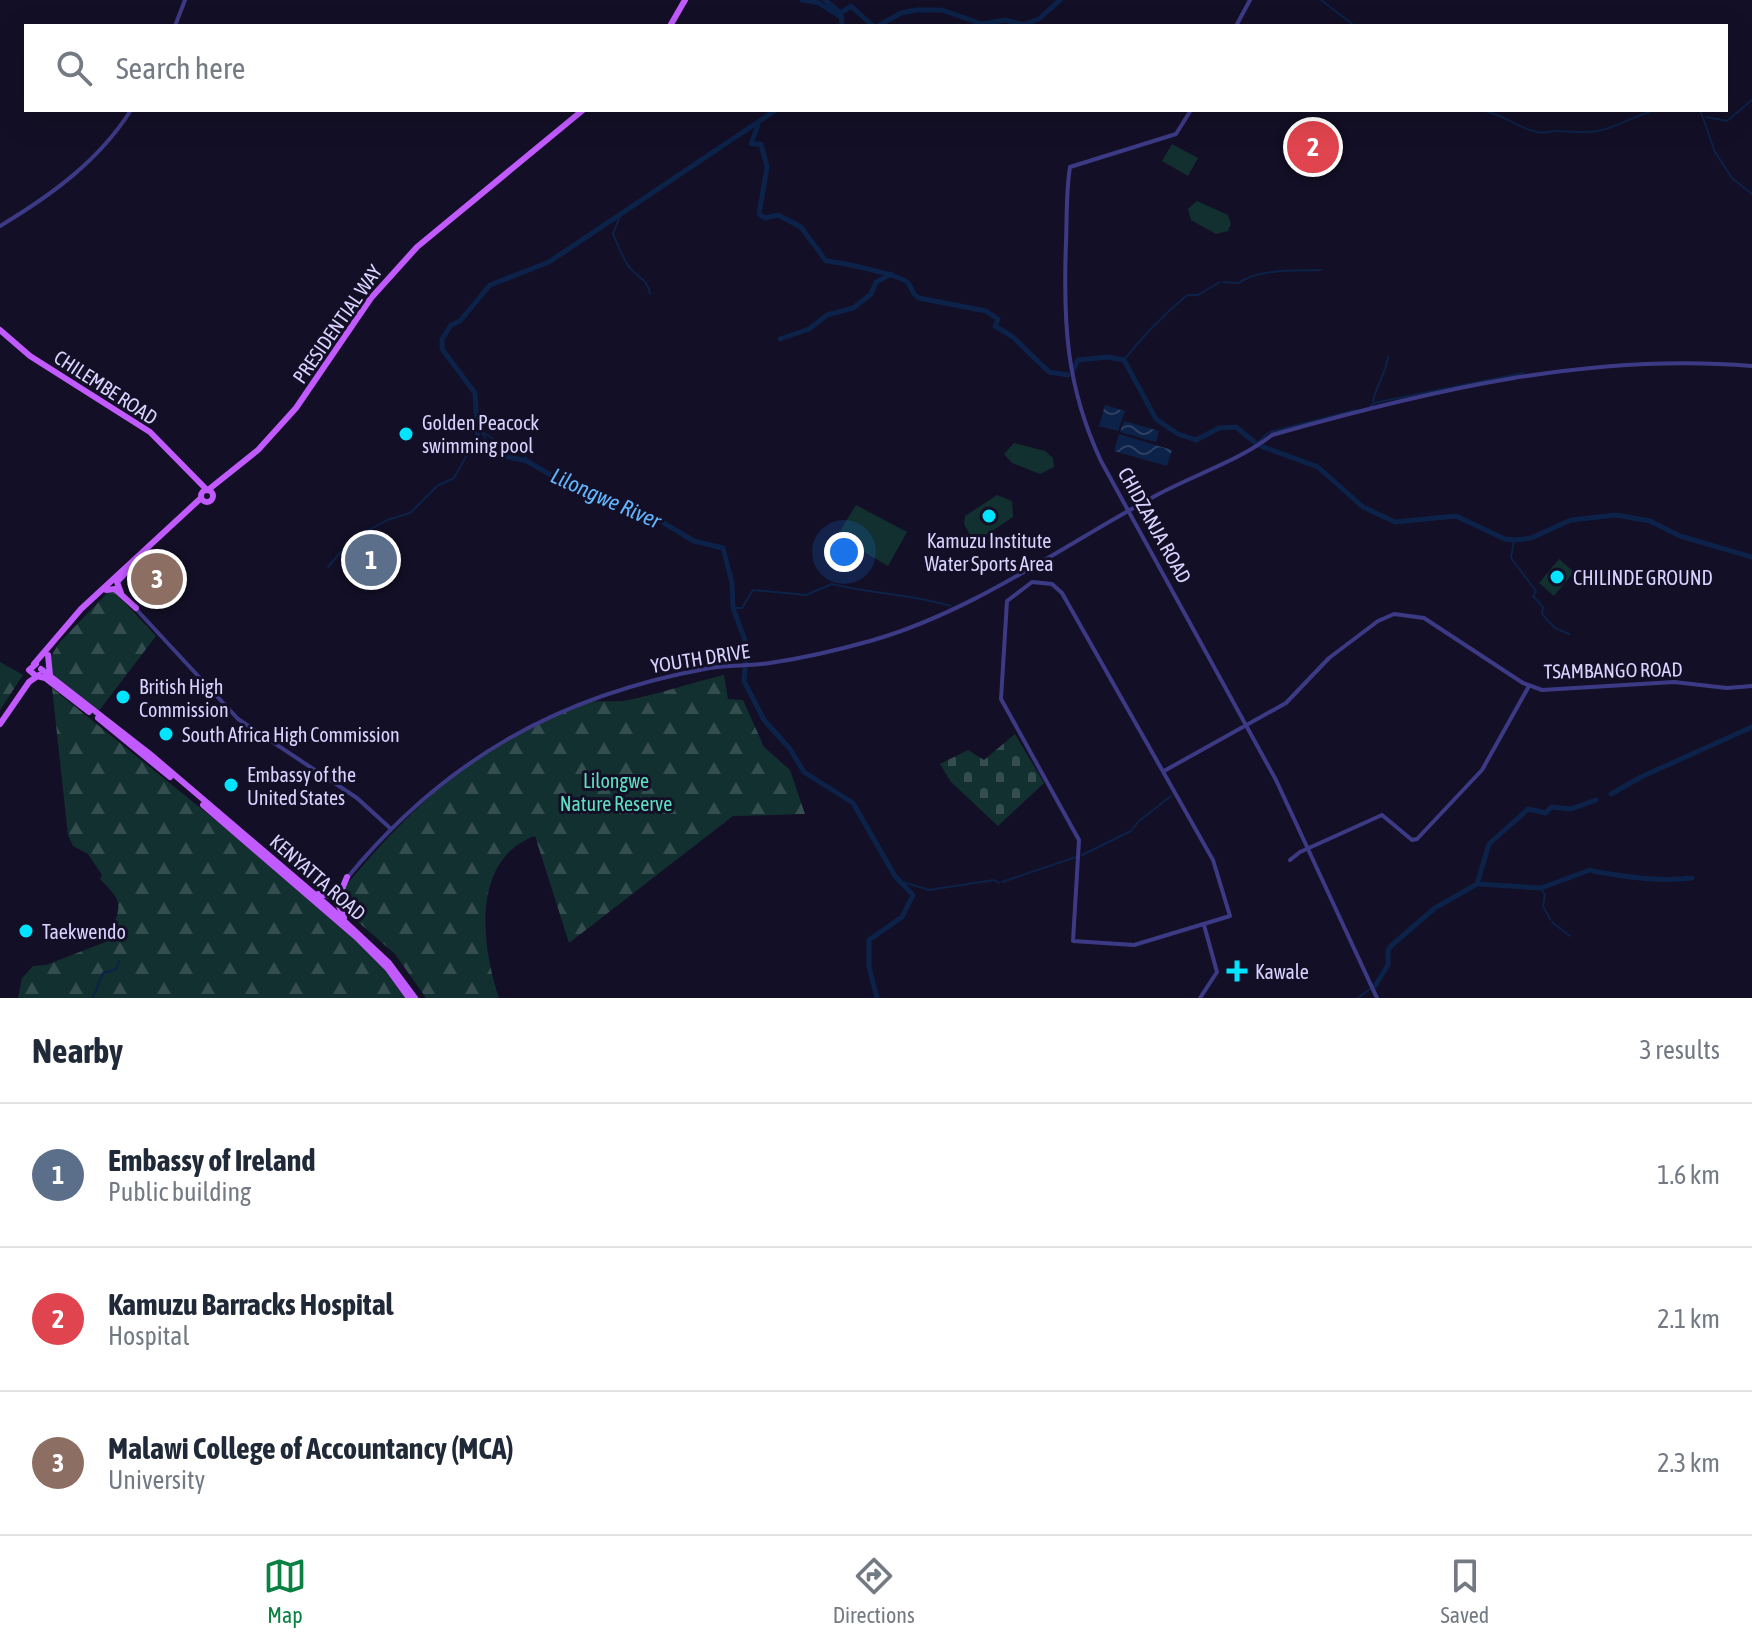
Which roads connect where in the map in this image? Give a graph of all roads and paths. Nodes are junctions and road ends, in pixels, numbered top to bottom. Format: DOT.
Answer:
graph roads {
  1 [pos="185,0"];
  2 [pos="685,0"];
  3 [pos="1250,0"];
  4 [pos="176,24"];
  5 [pos="671,24"];
  6 [pos="1237,24"];
  7 [pos="129,112"];
  8 [pos="581,112"];
  9 [pos="1190,112"];
  10 [pos="0,226"];
  11 [pos="0,330"];
  12 [pos="1752,366"];
  13 [pos="206,495"];
  14 [pos="1127,511"];
  15 [pos="136,562"];
  16 [pos="1018,574"];
  17 [pos="113,581"];
  18 [pos="1025,585"];
  19 [pos="106,590"];
  20 [pos="121,593"];
  21 [pos="136,608"];
  22 [pos="48,655"];
  23 [pos="36,671"];
  24 [pos="57,685"];
  25 [pos="1529,686"];
  26 [pos="1752,686"];
  27 [pos="25,687"];
  28 [pos="0,722"];
  29 [pos="1247,725"];
  30 [pos="1164,771"];
  31 [pos="390,828"];
  32 [pos="1308,849"];
  33 [pos="1290,860"];
  34 [pos="347,877"];
  35 [pos="307,889"];
  36 [pos="332,896"];
  37 [pos="324,906"];
  38 [pos="1204,925"];
  39 [pos="351,927"];
  40 [pos="412,998"];
  41 [pos="1200,998"];
  42 [pos="1377,998"];
  1 -- 4 [label="street"];
  2 -- 5 [label="main road"];
  3 -- 6 [label="street"];
  7 -- 10 [label="street"];
  8 -- 13 [label="main road, PRESIDENTIAL WAY"];
  9 -- 14 [label="street, CHIDZANJA ROAD"];
  11 -- 13 [label="main road, CHILEMBE ROAD"];
  12 -- 14 [label="street, YOUTH DRIVE"];
  13 -- 15 [label="main road, PRESIDENTIAL WAY"];
  13 -- 17 [label="main road, PRESIDENTIAL WAY"];
  14 -- 16 [label="street, YOUTH DRIVE"];
  14 -- 29 [label="street, CHIDZANJA ROAD"];
  15 -- 17 [label="main road, PRESIDENTIAL WAY"];
  15 -- 20 [label="main road"];
  16 -- 18 [label="street"];
  16 -- 31 [label="street, YOUTH DRIVE"];
  17 -- 19 [label="main road, PRESIDENTIAL WAY"];
  17 -- 20 [label="street"];
  17 -- 23 [label="main road, PRESIDENTIAL WAY"];
  18 -- 30 [label="street"];
  18 -- 38 [label="street"];
  19 -- 21 [label="main road"];
  19 -- 22 [label="main road, PRESIDENTIAL WAY"];
  20 -- 21 [label="street"];
  21 -- 31 [label="street"];
  22 -- 23 [label="main road, PRESIDENTIAL WAY"];
  22 -- 24 [label="main road"];
  23 -- 24 [label="main road, KENYATTA ROAD"];
  23 -- 27 [label="main road, PRESIDENTIAL WAY"];
  23 -- 28 [label="main road, PRESIDENTIAL WAY"];
  24 -- 27 [label="main road"];
  24 -- 35 [label="main road, KENYATTA ROAD"];
  24 -- 37 [label="main road, KENYATTA ROAD"];
  25 -- 26 [label="street, TSAMBANGO ROAD"];
  25 -- 29 [label="street, TSAMBANGO ROAD"];
  25 -- 32 [label="street"];
  27 -- 28 [label="main road, PRESIDENTIAL WAY"];
  29 -- 30 [label="street, TSAMBANGO ROAD"];
  29 -- 32 [label="street, CHIDZANJA ROAD"];
  30 -- 38 [label="street"];
  31 -- 34 [label="street, YOUTH DRIVE"];
  32 -- 33 [label="street"];
  32 -- 42 [label="street, CHIDZANJA ROAD"];
  34 -- 36 [label="street, YOUTH DRIVE"];
  34 -- 39 [label="main road"];
  35 -- 36 [label="main road"];
  35 -- 37 [label="main road, KENYATTA ROAD"];
  36 -- 37 [label="street, YOUTH DRIVE"];
  37 -- 39 [label="main road, KENYATTA ROAD"];
  37 -- 40 [label="main road, KENYATTA ROAD"];
  38 -- 41 [label="street"];
  39 -- 40 [label="main road, KENYATTA ROAD"];
}
